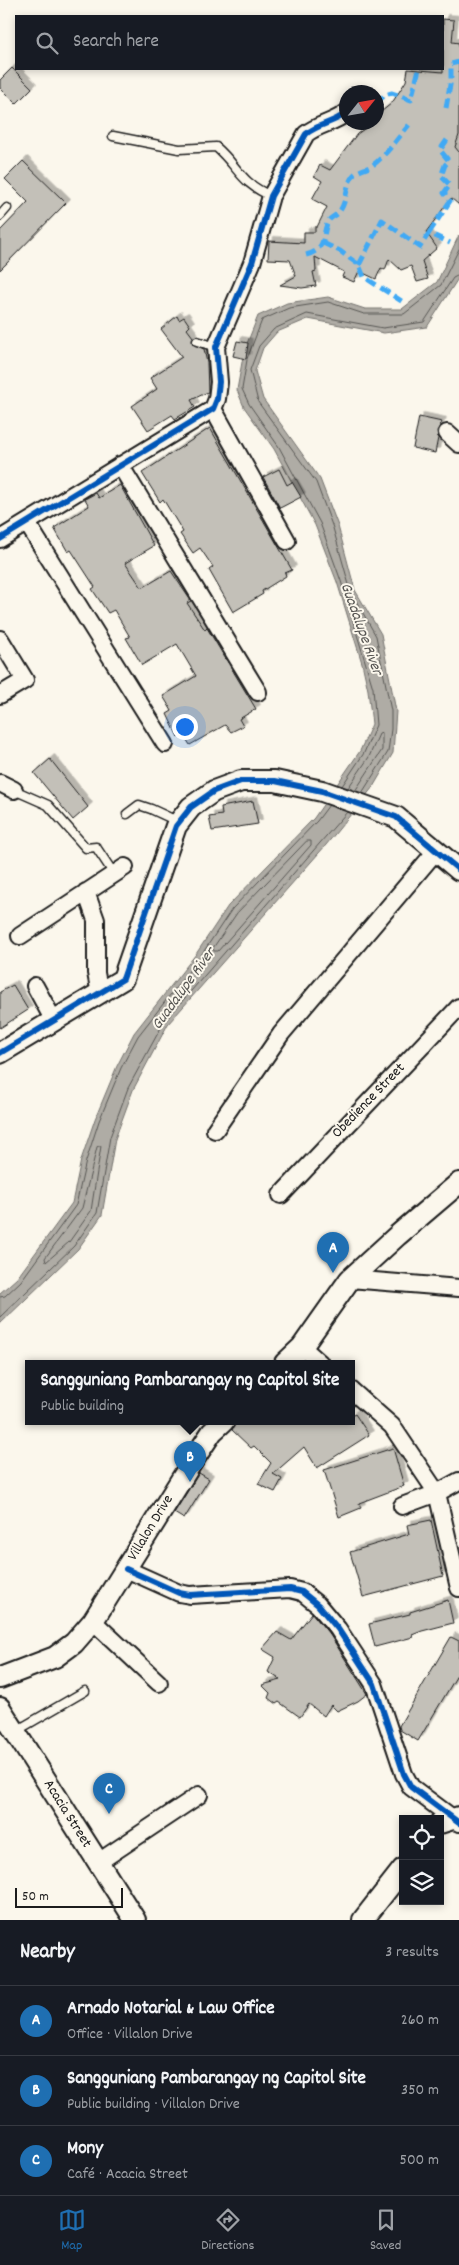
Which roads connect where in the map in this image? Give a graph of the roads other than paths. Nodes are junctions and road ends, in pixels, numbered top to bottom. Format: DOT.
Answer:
graph roads {
  1 [pos="339,119"];
  2 [pos="113,136"];
  3 [pos="271,196"];
  4 [pos="7,208"];
  5 [pos="0,216"];
  6 [pos="197,341"];
  7 [pos="216,347"];
  8 [pos="213,409"];
  9 [pos="120,465"];
  10 [pos="27,523"];
  11 [pos="0,539"];
  12 [pos="287,540"];
  13 [pos="0,639"];
  14 [pos="258,692"];
  15 [pos="0,695"];
  16 [pos="165,744"];
  17 [pos="7,787"];
  18 [pos="127,814"];
  19 [pos="179,822"];
  20 [pos="436,851"];
  21 [pos="459,870"];
  22 [pos="120,871"];
  23 [pos="86,892"];
  24 [pos="20,936"];
  25 [pos="35,986"];
  26 [pos="100,994"];
  27 [pos="459,1007"];
  28 [pos="54,1021"];
  29 [pos="0,1053"];
  30 [pos="215,1130"];
  31 [pos="459,1183"];
  32 [pos="281,1195"];
  33 [pos="350,1279"];
  34 [pos="459,1288"];
  35 [pos="302,1347"];
  36 [pos="288,1360"];
  37 [pos="317,1360"];
  38 [pos="355,1394"];
  39 [pos="220,1425"];
  40 [pos="459,1481"];
  41 [pos="437,1493"];
  42 [pos="402,1506"];
  43 [pos="126,1569"];
  44 [pos="459,1588"];
  45 [pos="93,1621"];
  46 [pos="0,1678"];
  47 [pos="159,1683"];
  48 [pos="85,1691"];
  49 [pos="0,1708"];
  50 [pos="16,1731"];
  51 [pos="199,1795"];
  52 [pos="453,1820"];
  53 [pos="97,1863"];
  54 [pos="399,1874"];
  55 [pos="135,1920"];
  56 [pos="363,1920"];
  1 -- 3 [label="street"];
  2 -- 3 [label="lane"];
  3 -- 7 [label="street"];
  4 -- 5 [label="lane"];
  6 -- 7 [label="lane"];
  7 -- 8 [label="street"];
  8 -- 9 [label="street"];
  8 -- 12 [label="street"];
  9 -- 10 [label="street"];
  9 -- 14 [label="street"];
  10 -- 11 [label="street"];
  10 -- 16 [label="street"];
  13 -- 15 [label="street"];
  17 -- 22 [label="lane"];
  18 -- 19 [label="lane"];
  19 -- 20 [label="street"];
  19 -- 26 [label="street"];
  20 -- 21 [label="street"];
  20 -- 30 [label="street"];
  22 -- 23 [label="street"];
  23 -- 24 [label="street"];
  23 -- 26 [label="street"];
  25 -- 28 [label="street"];
  26 -- 28 [label="street"];
  27 -- 32 [label="street, Obedience Street"];
  28 -- 29 [label="street"];
  31 -- 33 [label="street"];
  33 -- 34 [label="street"];
  33 -- 35 [label="street"];
  35 -- 36 [label="street"];
  35 -- 37 [label="street"];
  38 -- 41 [label="street"];
  39 -- 43 [label="street, Villalon Drive"];
  40 -- 41 [label="street"];
  41 -- 42 [label="street"];
  41 -- 44 [label="street"];
  43 -- 45 [label="street, Villalon Drive"];
  43 -- 52 [label="street"];
  45 -- 46 [label="street, Villalon Drive"];
  45 -- 47 [label="street"];
  48 -- 50 [label="lane"];
  49 -- 50 [label="street, Acacia Street"];
  50 -- 53 [label="street, Acacia Street"];
  51 -- 53 [label="street"];
  53 -- 55 [label="street, Acacia Street"];
  54 -- 56 [label="street"];
}
